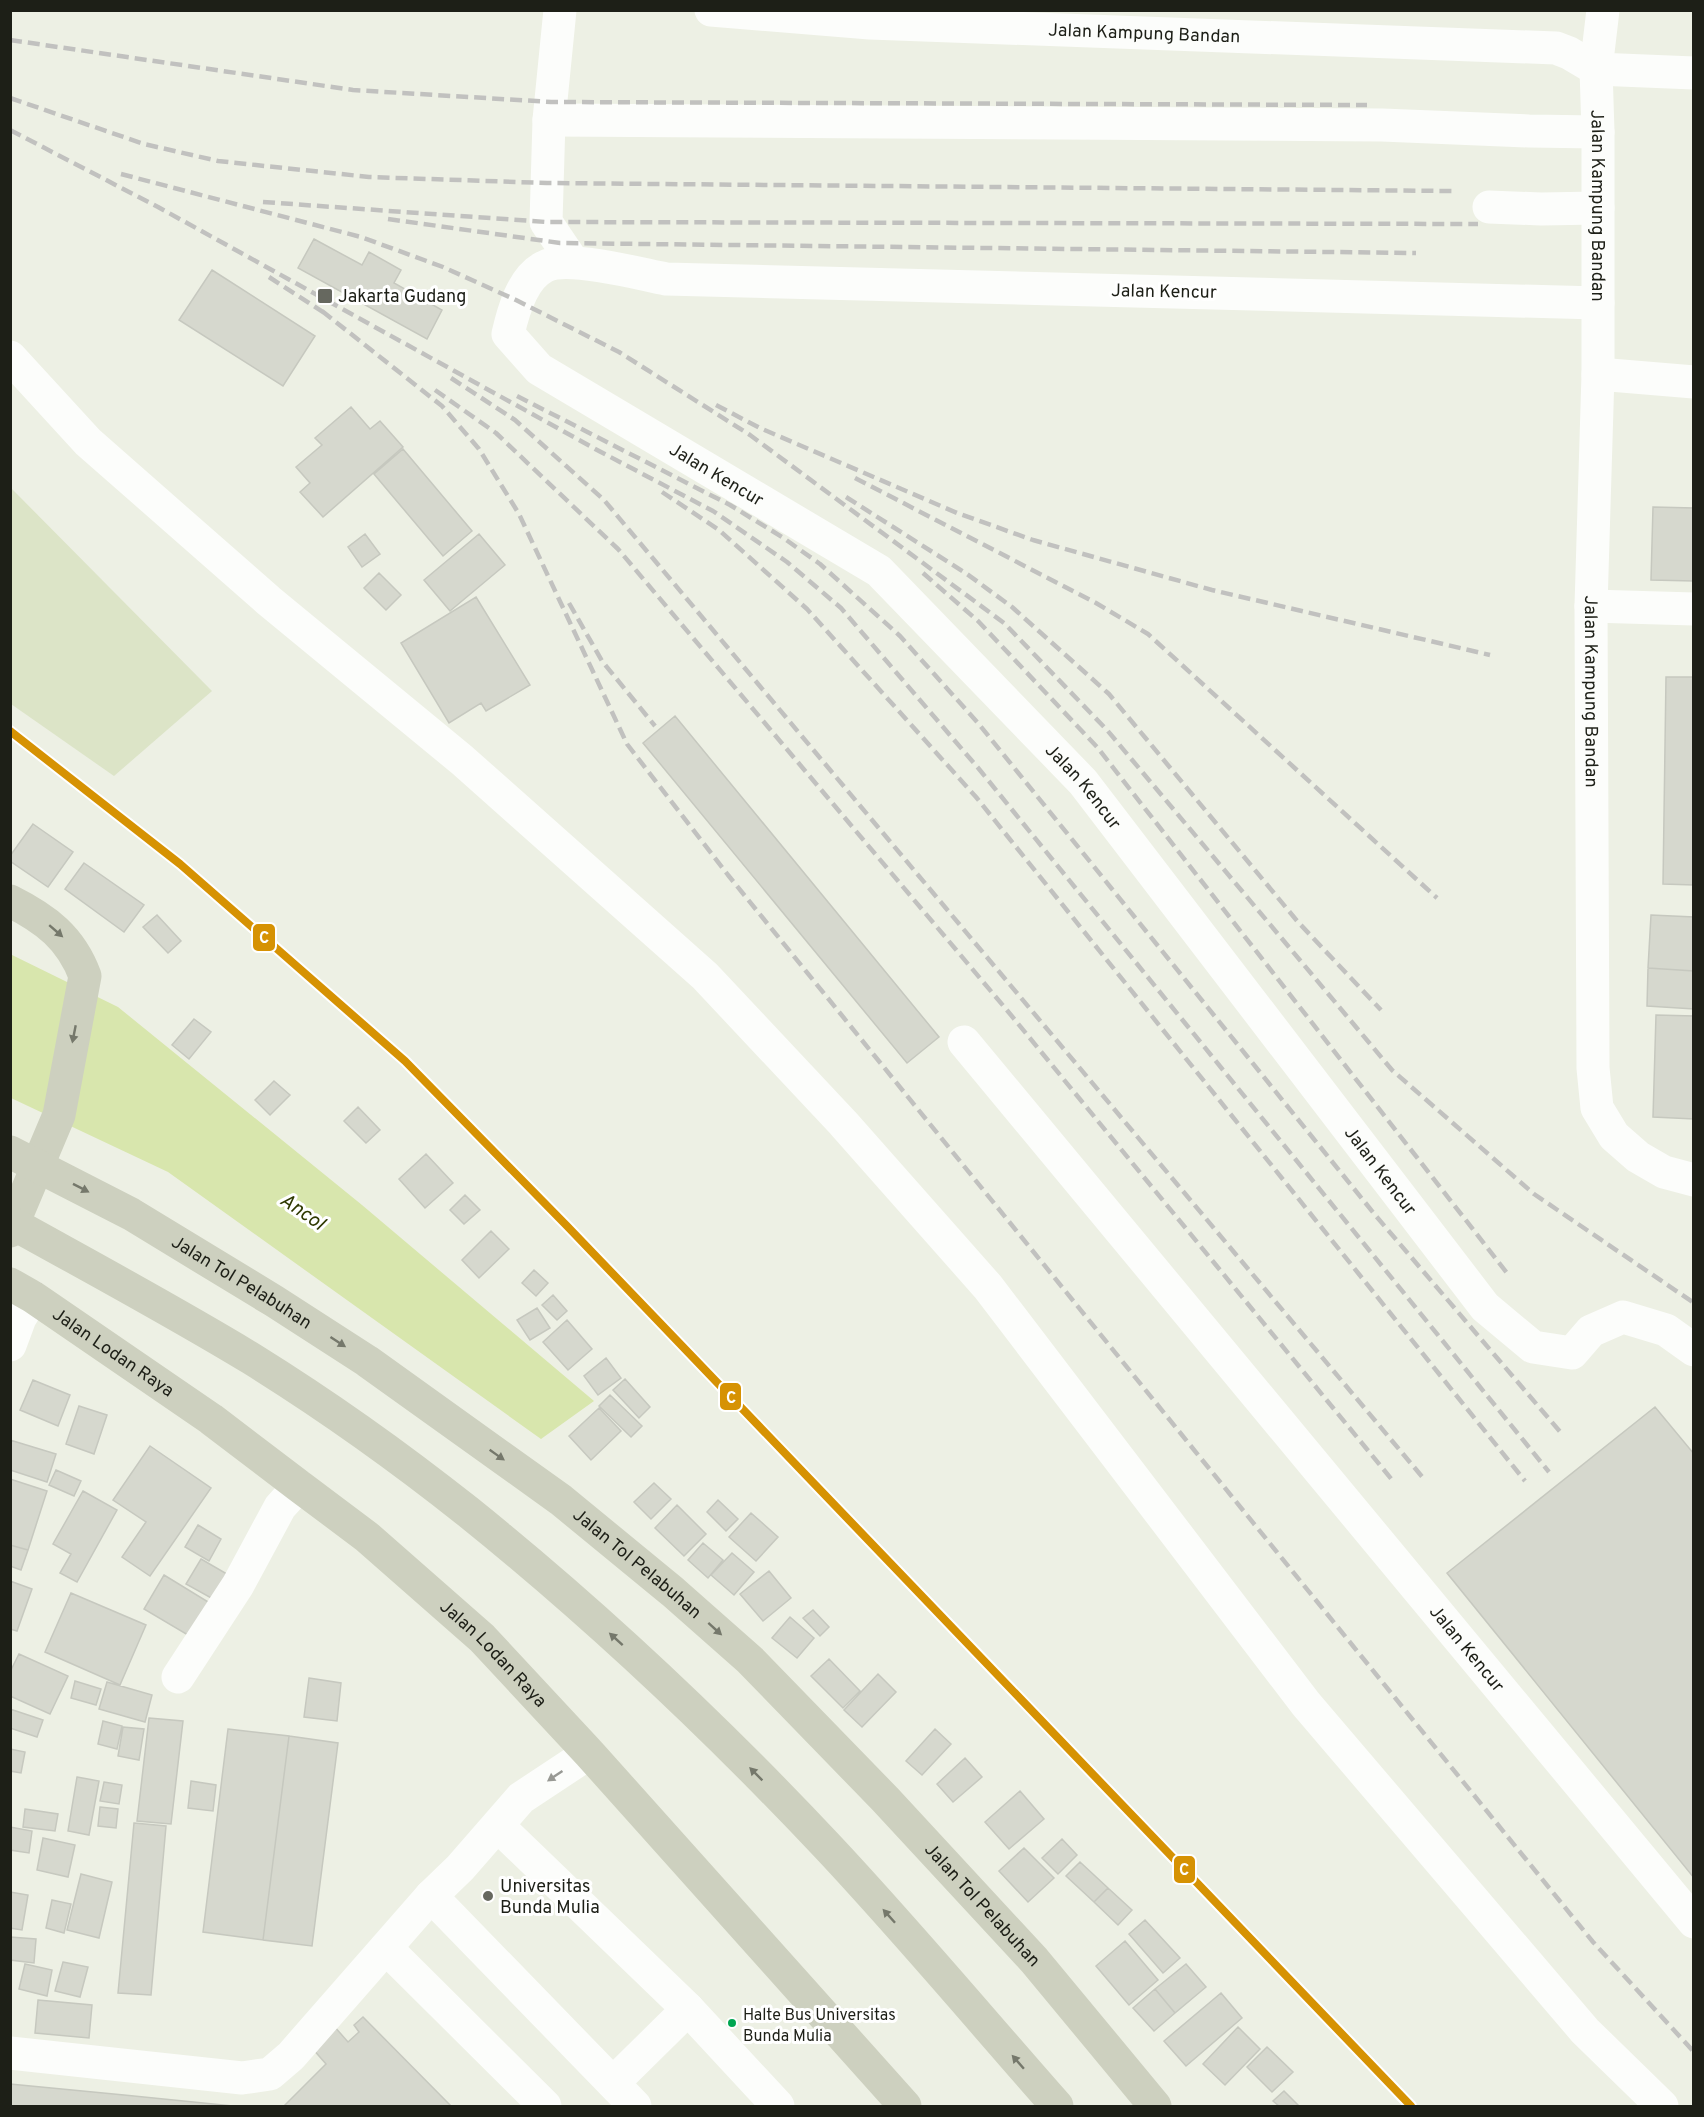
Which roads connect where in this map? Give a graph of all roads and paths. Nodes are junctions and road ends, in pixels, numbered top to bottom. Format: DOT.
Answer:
graph roads {
  1 [pos="560,10"];
  2 [pos="711,10"];
  3 [pos="1603,10"];
  4 [pos="1128,21"];
  5 [pos="1596,69"];
  6 [pos="1694,73"];
  7 [pos="549,120"];
  8 [pos="1598,132"];
  9 [pos="1489,207"];
  10 [pos="1598,208"];
  11 [pos="573,262"];
  12 [pos="1598,303"];
  13 [pos="10,357"];
  14 [pos="1598,374"];
  15 [pos="1694,382"];
  16 [pos="1591,606"];
  17 [pos="1694,609"];
  18 [pos="10,901"];
  19 [pos="964,1042"];
  20 [pos="10,1152"];
  21 [pos="1694,1180"];
  22 [pos="10,1222"];
  23 [pos="10,1231"];
  24 [pos="22,1290"];
  25 [pos="10,1345"];
  26 [pos="1694,1350"];
  27 [pos="299,1486"];
  28 [pos="178,1677"];
  29 [pos="589,1753"];
  30 [pos="498,1826"];
  31 [pos="431,1896"];
  32 [pos="1694,1922"];
  33 [pos="386,1948"];
  34 [pos="688,2009"];
  35 [pos="10,2053"];
  36 [pos="614,2082"];
  37 [pos="545,2106"];
  38 [pos="635,2106"];
  39 [pos="778,2106"];
  40 [pos="905,2106"];
  41 [pos="1057,2106"];
  42 [pos="1155,2106"];
  43 [pos="1662,2106"];
  1 -- 7 [label="street"];
  2 -- 4 [label="street, Jalan Kampung Bandan"];
  3 -- 5 [label="street"];
  4 -- 5 [label="street, Jalan Kampung Bandan"];
  5 -- 6 [label="street"];
  5 -- 8 [label="street, Jalan Kampung Bandan"];
  7 -- 8 [label="street"];
  7 -- 11 [label="street"];
  8 -- 10 [label="street, Jalan Kampung Bandan"];
  9 -- 10 [label="street"];
  10 -- 12 [label="street, Jalan Kampung Bandan"];
  11 -- 12 [label="street, Jalan Kencur"];
  11 -- 26 [label="street, Jalan Kencur"];
  12 -- 14 [label="street, Jalan Kampung Bandan"];
  13 -- 43 [label="street"];
  14 -- 15 [label="street"];
  14 -- 16 [label="street, Jalan Kampung Bandan"];
  16 -- 17 [label="street"];
  16 -- 21 [label="street, Jalan Kampung Bandan"];
  18 -- 23 [label="highway, one-way"];
  19 -- 32 [label="street, Jalan Kencur"];
  20 -- 42 [label="highway, Jalan Tol Pelabuhan, one-way"];
  41 -- 22 [label="highway, one-way"];
  24 -- 25 [label="street"];
  24 -- 27 [label="highway, Jalan Lodan Raya"];
  27 -- 28 [label="street"];
  27 -- 29 [label="highway, Jalan Lodan Raya"];
  29 -- 30 [label="street, one-way"];
  29 -- 40 [label="highway, Jalan Lodan Raya"];
  30 -- 31 [label="street"];
  30 -- 34 [label="street"];
  31 -- 33 [label="street"];
  31 -- 36 [label="street"];
  33 -- 35 [label="street"];
  33 -- 37 [label="street"];
  34 -- 36 [label="street"];
  34 -- 39 [label="street"];
  36 -- 38 [label="street"];
}
